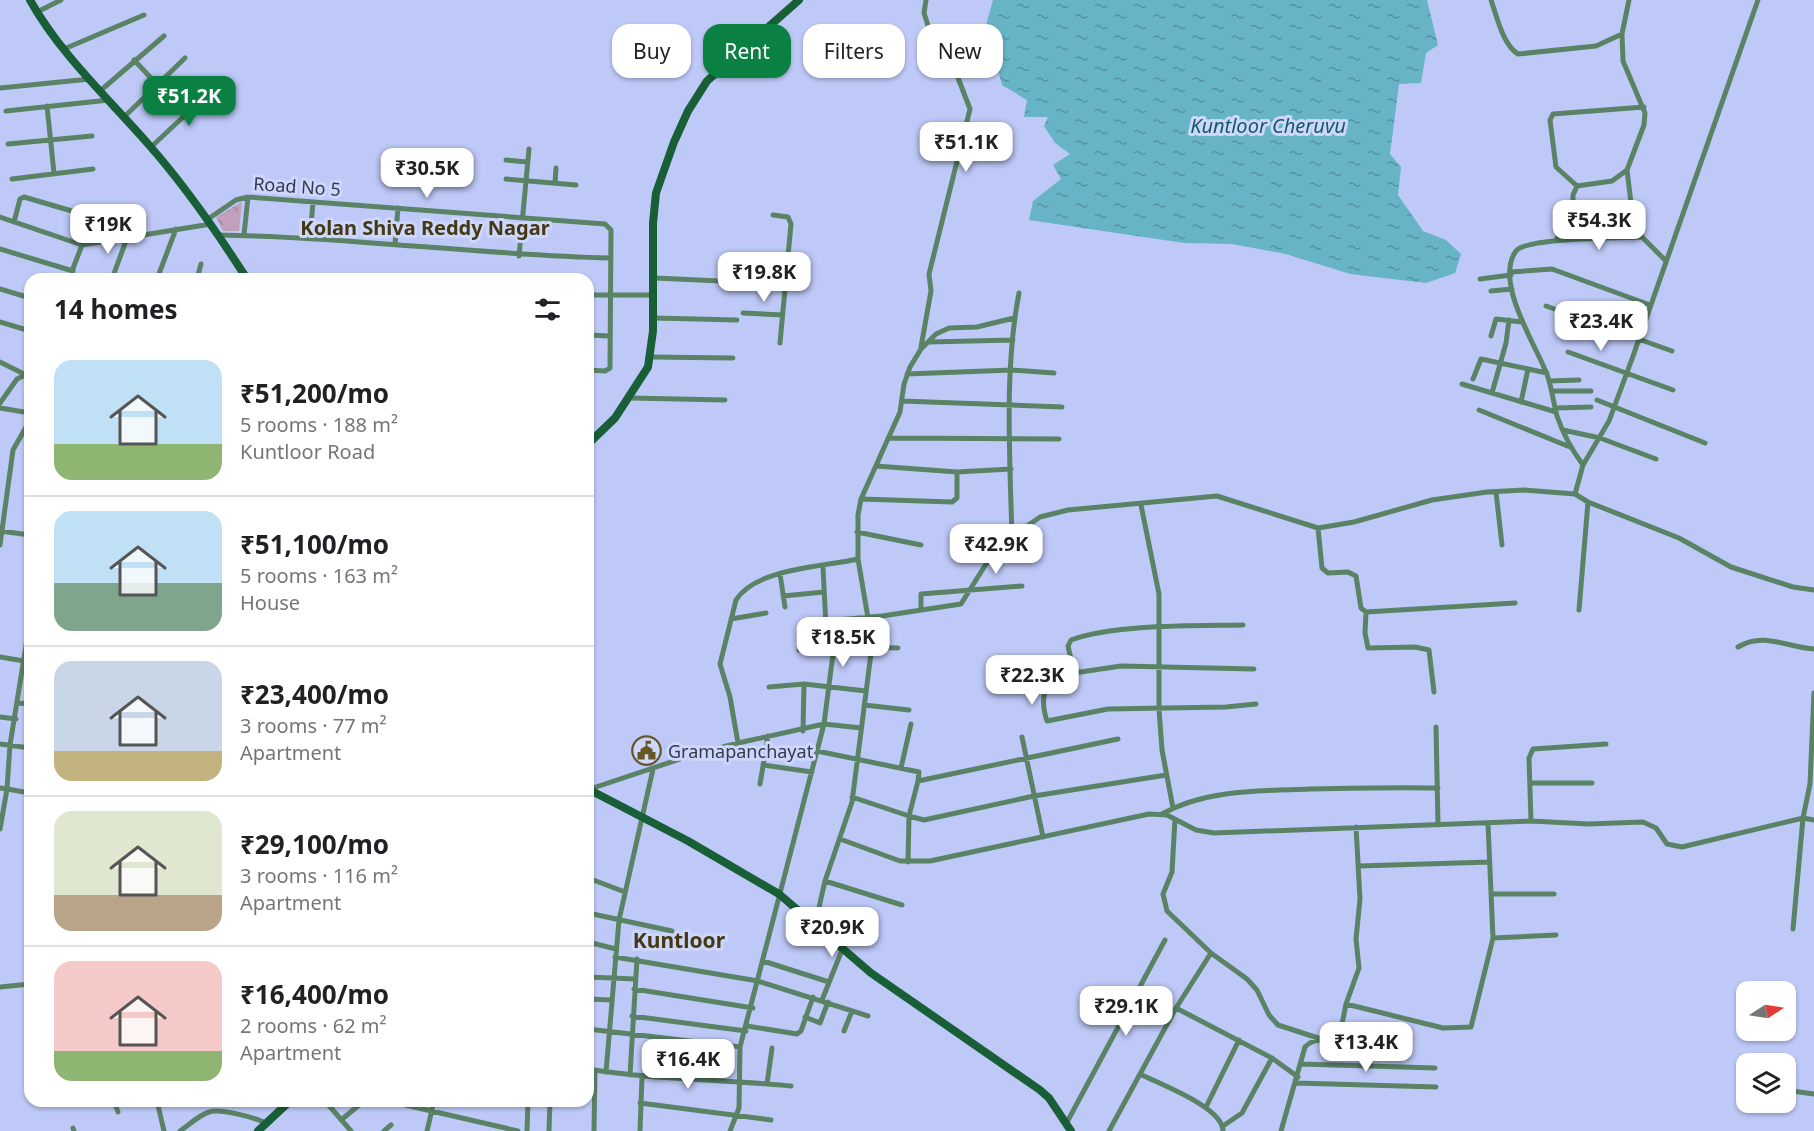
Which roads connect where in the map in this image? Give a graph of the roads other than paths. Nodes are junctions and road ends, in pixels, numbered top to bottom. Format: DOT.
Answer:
graph roads {
  1 [pos="30,0"];
  2 [pos="61,0"];
  3 [pos="799,0"];
  4 [pos="926,0"];
  5 [pos="1491,0"];
  6 [pos="1629,0"];
  7 [pos="1758,0"];
  8 [pos="37,12"];
  9 [pos="144,15"];
  10 [pos="1622,34"];
  11 [pos="164,36"];
  12 [pos="64,49"];
  13 [pos="185,58"];
  14 [pos="134,60"];
  15 [pos="90,79"];
  16 [pos="156,83"];
  17 [pos="0,88"];
  18 [pos="212,90"];
  19 [pos="100,91"];
  20 [pos="109,100"];
  21 [pos="46,106"];
  22 [pos="1644,107"];
  23 [pos="6,111"];
  24 [pos="186,114"];
  25 [pos="124,117"];
  26 [pos="92,136"];
  27 [pos="50,140"];
  28 [pos="8,144"];
  29 [pos="151,147"];
  30 [pos="529,149"];
  31 [pos="506,160"];
  32 [pos="527,162"];
  33 [pos="556,168"];
  34 [pos="93,169"];
  35 [pos="1628,170"];
  36 [pos="54,173"];
  37 [pos="12,179"];
  38 [pos="506,179"];
  39 [pos="525,181"];
  40 [pos="555,183"];
  41 [pos="576,185"];
  42 [pos="1577,186"];
  43 [pos="248,197"];
  44 [pos="313,202"];
  45 [pos="398,208"];
  46 [pos="773,215"];
  47 [pos="0,217"];
  48 [pos="523,218"];
  49 [pos="14,222"];
  50 [pos="210,222"];
  51 [pos="176,229"];
  52 [pos="219,235"];
  53 [pos="244,236"];
  54 [pos="1642,237"];
  55 [pos="127,238"];
  56 [pos="310,238"];
  57 [pos="1556,240"];
  58 [pos="82,245"];
  59 [pos="395,246"];
  60 [pos="0,249"];
  61 [pos="519,256"];
  62 [pos="610,258"];
  63 [pos="1666,261"];
  64 [pos="201,264"];
  65 [pos="73,271"];
  66 [pos="114,273"];
  67 [pos="159,273"];
  68 [pos="199,273"];
  69 [pos="243,273"];
  70 [pos="1511,274"];
  71 [pos="655,278"];
  72 [pos="1480,279"];
  73 [pos="787,284"];
  74 [pos="0,289"];
  75 [pos="1512,289"];
  76 [pos="1491,291"];
  77 [pos="1019,293"];
  78 [pos="654,295"];
  79 [pos="24,296"];
  80 [pos="594,296"];
  81 [pos="610,296"];
  82 [pos="1650,305"];
  83 [pos="1546,306"];
  84 [pos="743,313"];
  85 [pos="783,315"];
  86 [pos="654,318"];
  87 [pos="1014,318"];
  88 [pos="737,320"];
  89 [pos="1509,320"];
  90 [pos="0,322"];
  91 [pos="1522,322"];
  92 [pos="24,329"];
  93 [pos="594,335"];
  94 [pos="609,336"];
  95 [pos="1491,336"];
  96 [pos="1639,339"];
  97 [pos="1013,340"];
  98 [pos="927,342"];
  99 [pos="780,343"];
  100 [pos="921,349"];
  101 [pos="1672,351"];
  102 [pos="1568,352"];
  103 [pos="651,357"];
  104 [pos="733,358"];
  105 [pos="0,362"];
  106 [pos="1500,362"];
  107 [pos="1528,369"];
  108 [pos="594,370"];
  109 [pos="1012,370"];
  110 [pos="1054,373"];
  111 [pos="1547,373"];
  112 [pos="1627,373"];
  113 [pos="24,374"];
  114 [pos="907,374"];
  115 [pos="24,377"];
  116 [pos="1473,380"];
  117 [pos="1580,380"];
  118 [pos="1549,381"];
  119 [pos="1462,384"];
  120 [pos="1673,390"];
  121 [pos="1553,391"];
  122 [pos="1591,391"];
  123 [pos="1492,393"];
  124 [pos="630,398"];
  125 [pos="725,400"];
  126 [pos="1597,400"];
  127 [pos="903,401"];
  128 [pos="1521,402"];
  129 [pos="0,403"];
  130 [pos="1011,405"];
  131 [pos="1614,405"];
  132 [pos="1062,407"];
  133 [pos="1591,407"];
  134 [pos="0,408"];
  135 [pos="1479,410"];
  136 [pos="1556,410"];
  137 [pos="24,412"];
  138 [pos="1563,430"];
  139 [pos="24,431"];
  140 [pos="594,438"];
  141 [pos="888,438"];
  142 [pos="1600,438"];
  143 [pos="1011,439"];
  144 [pos="1059,439"];
  145 [pos="1705,443"];
  146 [pos="1570,447"];
  147 [pos="1656,459"];
  148 [pos="1583,465"];
  149 [pos="876,466"];
  150 [pos="1011,469"];
  151 [pos="957,472"];
  152 [pos="1496,492"];
  153 [pos="1575,494"];
  154 [pos="861,499"];
  155 [pos="1588,502"];
  156 [pos="1141,505"];
  157 [pos="1318,528"];
  158 [pos="1,531"];
  159 [pos="857,532"];
  160 [pos="24,534"];
  161 [pos="1012,538"];
  162 [pos="0,545"];
  163 [pos="921,545"];
  164 [pos="1503,545"];
  165 [pos="858,559"];
  166 [pos="823,567"];
  167 [pos="780,574"];
  168 [pos="1022,586"];
  169 [pos="972,588"];
  170 [pos="1814,590"];
  171 [pos="824,592"];
  172 [pos="783,596"];
  173 [pos="1515,603"];
  174 [pos="785,607"];
  175 [pos="921,610"];
  176 [pos="1579,610"];
  177 [pos="1366,612"];
  178 [pos="766,613"];
  179 [pos="882,616"];
  180 [pos="868,618"];
  181 [pos="731,619"];
  182 [pos="826,621"];
  183 [pos="1243,625"];
  184 [pos="1158,628"];
  185 [pos="831,646"];
  186 [pos="872,646"];
  187 [pos="1738,647"];
  188 [pos="898,648"];
  189 [pos="1814,649"];
  190 [pos="799,650"];
  191 [pos="0,657"];
  192 [pos="24,661"];
  193 [pos="1158,667"];
  194 [pos="1254,669"];
  195 [pos="24,674"];
  196 [pos="1074,674"];
  197 [pos="804,684"];
  198 [pos="769,687"];
  199 [pos="830,687"];
  200 [pos="866,691"];
  201 [pos="1434,693"];
  202 [pos="1814,693"];
  203 [pos="17,703"];
  204 [pos="24,704"];
  205 [pos="1256,704"];
  206 [pos="864,705"];
  207 [pos="909,710"];
  208 [pos="1159,710"];
  209 [pos="0,717"];
  210 [pos="15,719"];
  211 [pos="1813,719"];
  212 [pos="824,724"];
  213 [pos="911,724"];
  214 [pos="861,728"];
  215 [pos="1436,728"];
  216 [pos="803,730"];
  217 [pos="768,736"];
  218 [pos="1022,737"];
  219 [pos="1118,739"];
  220 [pos="738,743"];
  221 [pos="0,744"];
  222 [pos="1606,744"];
  223 [pos="10,745"];
  224 [pos="24,746"];
  225 [pos="817,752"];
  226 [pos="856,758"];
  227 [pos="1027,758"];
  228 [pos="763,765"];
  229 [pos="901,768"];
  230 [pos="653,769"];
  231 [pos="812,772"];
  232 [pos="1166,775"];
  233 [pos="918,781"];
  234 [pos="1530,783"];
  235 [pos="1592,783"];
  236 [pos="760,784"];
  237 [pos="1812,784"];
  238 [pos="594,787"];
  239 [pos="0,788"];
  240 [pos="1438,788"];
  241 [pos="7,789"];
  242 [pos="24,792"];
  243 [pos="594,792"];
  244 [pos="1034,796"];
  245 [pos="852,797"];
  246 [pos="1173,808"];
  247 [pos="1162,814"];
  248 [pos="643,816"];
  249 [pos="909,816"];
  250 [pos="1803,818"];
  251 [pos="1176,819"];
  252 [pos="1814,820"];
  253 [pos="1531,821"];
  254 [pos="1488,824"];
  255 [pos="1438,825"];
  256 [pos="1356,827"];
  257 [pos="0,829"];
  258 [pos="1043,837"];
  259 [pos="840,839"];
  260 [pos="908,862"];
  261 [pos="1490,862"];
  262 [pos="1359,866"];
  263 [pos="594,880"];
  264 [pos="825,881"];
  265 [pos="625,892"];
  266 [pos="779,894"];
  267 [pos="1491,894"];
  268 [pos="1554,894"];
  269 [pos="902,906"];
  270 [pos="594,914"];
  271 [pos="619,920"];
  272 [pos="815,925"];
  273 [pos="1793,929"];
  274 [pos="672,931"];
  275 [pos="1556,935"];
  276 [pos="1493,938"];
  277 [pos="1166,940"];
  278 [pos="594,944"];
  279 [pos="616,949"];
  280 [pos="842,951"];
  281 [pos="1211,953"];
  282 [pos="615,957"];
  283 [pos="637,959"];
  284 [pos="763,961"];
  285 [pos="594,978"];
  286 [pos="612,979"];
  287 [pos="635,979"];
  288 [pos="758,981"];
  289 [pos="829,982"];
  290 [pos="24,985"];
  291 [pos="0,987"];
  292 [pos="634,989"];
  293 [pos="813,997"];
  294 [pos="594,999"];
  295 [pos="611,1000"];
  296 [pos="825,1001"];
  297 [pos="1346,1004"];
  298 [pos="753,1008"];
  299 [pos="1176,1008"];
  300 [pos="852,1011"];
  301 [pos="632,1016"];
  302 [pos="868,1016"];
  303 [pos="805,1017"];
  304 [pos="746,1029"];
  305 [pos="594,1030"];
  306 [pos="844,1031"];
  307 [pos="609,1032"];
  308 [pos="632,1034"];
  309 [pos="1320,1039"];
  310 [pos="1239,1040"];
  311 [pos="740,1047"];
  312 [pos="772,1048"];
  313 [pos="1272,1058"];
  314 [pos="1301,1064"];
  315 [pos="1435,1068"];
  316 [pos="595,1070"];
  317 [pos="606,1072"];
  318 [pos="1140,1074"];
  319 [pos="630,1075"];
  320 [pos="642,1077"];
  321 [pos="1297,1080"];
  322 [pos="739,1081"];
  323 [pos="767,1084"];
  324 [pos="791,1086"];
  325 [pos="1436,1087"];
  326 [pos="1796,1092"];
  327 [pos="1814,1094"];
  328 [pos="640,1102"];
  329 [pos="116,1107"];
  330 [pos="158,1107"];
  331 [pos="283,1107"];
  332 [pos="330,1107"];
  333 [pos="357,1107"];
  334 [pos="414,1107"];
  335 [pos="432,1107"];
  336 [pos="528,1107"];
  337 [pos="550,1107"];
  338 [pos="1206,1107"];
  339 [pos="431,1111"];
  340 [pos="118,1112"];
  341 [pos="738,1114"];
  342 [pos="341,1120"];
  343 [pos="771,1120"];
  344 [pos="266,1123"];
  345 [pos="391,1125"];
  346 [pos="1068,1128"];
  347 [pos="1223,1129"];
  348 [pos="164,1131"];
  349 [pos="180,1131"];
  350 [pos="258,1131"];
  351 [pos="351,1131"];
  352 [pos="384,1131"];
  353 [pos="427,1131"];
  354 [pos="518,1131"];
  355 [pos="527,1131"];
  356 [pos="549,1131"];
  357 [pos="594,1131"];
  358 [pos="640,1131"];
  359 [pos="730,1131"];
  360 [pos="1109,1131"];
  361 [pos="1281,1131"];
  1 -- 8 [label="street"];
  2 -- 8 [label="street"];
  3 -- 71 [label="street"];
  4 -- 100 [label="street"];
  5 -- 10 [label="street"];
  6 -- 10 [label="street"];
  7 -- 63 [label="street"];
  8 -- 12 [label="street"];
  9 -- 12 [label="street"];
  10 -- 22 [label="street"];
  11 -- 14 [label="street"];
  12 -- 15 [label="street"];
  13 -- 16 [label="street"];
  14 -- 16 [label="street"];
  14 -- 19 [label="street"];
  15 -- 17 [label="street"];
  15 -- 19 [label="street"];
  16 -- 24 [label="street"];
  16 -- 25 [label="street"];
  18 -- 24 [label="street"];
  19 -- 20 [label="street"];
  20 -- 21 [label="street"];
  20 -- 25 [label="street"];
  21 -- 23 [label="street"];
  21 -- 27 [label="street"];
  22 -- 35 [label="street"];
  22 -- 42 [label="street"];
  24 -- 29 [label="street"];
  25 -- 29 [label="street"];
  26 -- 27 [label="street"];
  27 -- 28 [label="street"];
  27 -- 36 [label="street"];
  29 -- 50 [label="street"];
  30 -- 32 [label="street"];
  31 -- 32 [label="street"];
  32 -- 39 [label="street"];
  33 -- 40 [label="street"];
  34 -- 36 [label="street"];
  35 -- 42 [label="street"];
  35 -- 54 [label="street"];
  36 -- 37 [label="street"];
  38 -- 39 [label="street"];
  39 -- 40 [label="street"];
  39 -- 48 [label="street"];
  40 -- 41 [label="street"];
  42 -- 57 [label="street"];
  43 -- 44 [label="street, Road No 5"];
  43 -- 50 [label="street, Road No 5"];
  43 -- 53 [label="street"];
  44 -- 45 [label="street, Road No 5"];
  44 -- 56 [label="street"];
  45 -- 48 [label="street, Road No 5"];
  45 -- 59 [label="street"];
  46 -- 73 [label="street"];
  47 -- 49 [label="street"];
  48 -- 61 [label="street"];
  48 -- 62 [label="street, Road No 5"];
  49 -- 58 [label="street"];
  49 -- 58 [label="street"];
  50 -- 51 [label="street"];
  50 -- 52 [label="street"];
  51 -- 55 [label="street"];
  51 -- 67 [label="street"];
  52 -- 53 [label="street"];
  52 -- 69 [label="street"];
  53 -- 56 [label="street"];
  54 -- 57 [label="street"];
  54 -- 63 [label="street"];
  55 -- 58 [label="street"];
  55 -- 66 [label="street"];
  56 -- 59 [label="street"];
  57 -- 70 [label="street"];
  58 -- 65 [label="street"];
  59 -- 61 [label="street"];
  60 -- 65 [label="street"];
  61 -- 62 [label="street"];
  62 -- 81 [label="street"];
  63 -- 82 [label="street"];
  64 -- 68 [label="street"];
  70 -- 72 [label="street"];
  70 -- 75 [label="street"];
  70 -- 82 [label="street"];
  71 -- 73 [label="street"];
  71 -- 78 [label="street"];
  73 -- 85 [label="street"];
  74 -- 79 [label="street"];
  75 -- 76 [label="street"];
  75 -- 91 [label="street"];
  77 -- 87 [label="street"];
  78 -- 81 [label="street"];
  78 -- 86 [label="street"];
  80 -- 81 [label="street"];
  81 -- 94 [label="street"];
  82 -- 96 [label="street"];
  83 -- 96 [label="street"];
  84 -- 85 [label="street"];
  85 -- 99 [label="street"];
  86 -- 88 [label="street"];
  86 -- 103 [label="street"];
  87 -- 97 [label="street"];
  87 -- 98 [label="street"];
  89 -- 91 [label="street"];
  89 -- 95 [label="street"];
  89 -- 106 [label="street"];
  90 -- 92 [label="street"];
  91 -- 111 [label="street"];
  93 -- 94 [label="street"];
  94 -- 108 [label="street"];
  96 -- 101 [label="street"];
  96 -- 112 [label="street"];
  97 -- 98 [label="street"];
  97 -- 109 [label="street"];
  98 -- 100 [label="street"];
  100 -- 114 [label="street"];
  102 -- 112 [label="street"];
  103 -- 104 [label="street"];
  103 -- 124 [label="street"];
  105 -- 113 [label="street"];
  106 -- 107 [label="street"];
  106 -- 116 [label="street"];
  106 -- 123 [label="street"];
  107 -- 111 [label="street"];
  107 -- 128 [label="street"];
  109 -- 110 [label="street"];
  109 -- 114 [label="street"];
  109 -- 130 [label="street"];
  111 -- 118 [label="street"];
  112 -- 120 [label="street"];
  112 -- 131 [label="street"];
  114 -- 127 [label="street"];
  115 -- 129 [label="street"];
  117 -- 118 [label="street"];
  118 -- 121 [label="street"];
  119 -- 123 [label="street"];
  121 -- 122 [label="street"];
  121 -- 136 [label="street"];
  123 -- 128 [label="street"];
  124 -- 125 [label="street"];
  124 -- 140 [label="street"];
  126 -- 131 [label="street"];
  127 -- 130 [label="street"];
  127 -- 141 [label="street"];
  128 -- 136 [label="street"];
  130 -- 132 [label="street"];
  130 -- 143 [label="street"];
  131 -- 142 [label="street"];
  131 -- 145 [label="street"];
  133 -- 136 [label="street"];
  134 -- 137 [label="street"];
  135 -- 146 [label="street"];
  136 -- 138 [label="street"];
  138 -- 142 [label="street"];
  138 -- 146 [label="street"];
  139 -- 158 [label="street"];
  141 -- 143 [label="street"];
  141 -- 149 [label="street"];
  142 -- 147 [label="street"];
  142 -- 148 [label="street"];
  143 -- 144 [label="street"];
  143 -- 150 [label="street"];
  146 -- 148 [label="street"];
  148 -- 153 [label="street"];
  149 -- 151 [label="street"];
  149 -- 154 [label="street"];
  150 -- 151 [label="street"];
  150 -- 161 [label="street"];
  151 -- 154 [label="street"];
  152 -- 153 [label="street"];
  152 -- 157 [label="street"];
  152 -- 164 [label="street"];
  153 -- 155 [label="street"];
  154 -- 159 [label="street"];
  155 -- 170 [label="street"];
  155 -- 176 [label="street"];
  156 -- 157 [label="street"];
  156 -- 161 [label="street"];
  156 -- 184 [label="street"];
  157 -- 177 [label="street"];
  158 -- 160 [label="street"];
  158 -- 162 [label="street"];
  159 -- 163 [label="street"];
  159 -- 165 [label="street"];
  161 -- 169 [label="street"];
  165 -- 166 [label="street"];
  165 -- 180 [label="street"];
  166 -- 167 [label="street"];
  166 -- 171 [label="street"];
  167 -- 172 [label="street"];
  167 -- 181 [label="street"];
  168 -- 169 [label="street"];
  169 -- 175 [label="street"];
  169 -- 175 [label="street"];
  171 -- 172 [label="street"];
  171 -- 182 [label="street"];
  172 -- 174 [label="street"];
  173 -- 177 [label="street"];
  175 -- 179 [label="street"];
  177 -- 201 [label="street"];
  178 -- 181 [label="street"];
  179 -- 180 [label="street"];
  179 -- 186 [label="street"];
  180 -- 182 [label="street"];
  181 -- 220 [label="street"];
  182 -- 185 [label="street"];
  183 -- 184 [label="street"];
  184 -- 193 [label="street"];
  184 -- 196 [label="street"];
  185 -- 186 [label="street"];
  185 -- 190 [label="street"];
  185 -- 199 [label="street"];
  186 -- 188 [label="street"];
  186 -- 200 [label="street"];
  187 -- 189 [label="street"];
  191 -- 192 [label="street"];
  193 -- 194 [label="street"];
  193 -- 196 [label="street"];
  193 -- 208 [label="street"];
  195 -- 203 [label="street"];
  196 -- 208 [label="street"];
  197 -- 198 [label="street"];
  197 -- 199 [label="street"];
  197 -- 216 [label="street"];
  199 -- 200 [label="street"];
  199 -- 212 [label="street"];
  200 -- 206 [label="street"];
  202 -- 211 [label="street"];
  203 -- 204 [label="street"];
  203 -- 210 [label="street"];
  205 -- 208 [label="street"];
  206 -- 207 [label="street"];
  206 -- 214 [label="street"];
  208 -- 232 [label="street"];
  209 -- 210 [label="street"];
  210 -- 223 [label="street"];
  211 -- 237 [label="street"];
  212 -- 214 [label="street"];
  212 -- 216 [label="street"];
  212 -- 225 [label="street"];
  213 -- 229 [label="street"];
  214 -- 226 [label="street"];
  215 -- 240 [label="street"];
  216 -- 217 [label="street"];
  217 -- 220 [label="street"];
  217 -- 228 [label="street"];
  218 -- 227 [label="street"];
  219 -- 227 [label="street"];
  220 -- 230 [label="street"];
  221 -- 223 [label="street"];
  222 -- 234 [label="street"];
  223 -- 224 [label="street"];
  223 -- 241 [label="street"];
  225 -- 226 [label="street"];
  225 -- 231 [label="street"];
  226 -- 229 [label="street"];
  226 -- 245 [label="street"];
  227 -- 233 [label="street"];
  227 -- 244 [label="street"];
  228 -- 231 [label="street"];
  228 -- 236 [label="street"];
  229 -- 233 [label="street"];
  230 -- 238 [label="street"];
  230 -- 248 [label="street"];
  231 -- 266 [label="street"];
  232 -- 244 [label="street"];
  232 -- 246 [label="street"];
  233 -- 249 [label="street"];
  234 -- 235 [label="street"];
  234 -- 253 [label="street"];
  237 -- 250 [label="street"];
  239 -- 241 [label="street"];
  240 -- 246 [label="street"];
  240 -- 255 [label="street"];
  241 -- 242 [label="street"];
  241 -- 257 [label="street"];
  243 -- 248 [label="street"];
  244 -- 249 [label="street"];
  244 -- 258 [label="street"];
  245 -- 249 [label="street"];
  245 -- 259 [label="street"];
  246 -- 247 [label="street"];
  247 -- 251 [label="street"];
  247 -- 258 [label="street"];
  248 -- 265 [label="street"];
  248 -- 266 [label="street"];
  249 -- 260 [label="street"];
  250 -- 252 [label="street"];
  250 -- 253 [label="street"];
  250 -- 273 [label="street"];
  251 -- 256 [label="street"];
  251 -- 281 [label="street"];
  253 -- 254 [label="street"];
  254 -- 255 [label="street"];
  254 -- 261 [label="street"];
  255 -- 256 [label="street"];
  256 -- 262 [label="street"];
  258 -- 260 [label="street"];
  259 -- 260 [label="street"];
  259 -- 264 [label="street"];
  261 -- 262 [label="street"];
  261 -- 267 [label="street"];
  262 -- 297 [label="street"];
  263 -- 265 [label="street"];
  264 -- 269 [label="street"];
  264 -- 272 [label="street"];
  265 -- 271 [label="street"];
  266 -- 272 [label="street"];
  266 -- 284 [label="street"];
  267 -- 268 [label="street"];
  267 -- 276 [label="street"];
  270 -- 271 [label="street"];
  271 -- 274 [label="street"];
  271 -- 279 [label="street"];
  272 -- 280 [label="street"];
  275 -- 276 [label="street"];
  276 -- 297 [label="street"];
  277 -- 346 [label="street"];
  278 -- 279 [label="street"];
  279 -- 282 [label="street"];
  280 -- 289 [label="street"];
  280 -- 346 [label="street"];
  281 -- 299 [label="street"];
  281 -- 309 [label="street"];
  282 -- 283 [label="street"];
  282 -- 286 [label="street"];
  283 -- 287 [label="street"];
  283 -- 288 [label="street"];
  284 -- 288 [label="street"];
  284 -- 289 [label="street"];
  285 -- 286 [label="street"];
  286 -- 287 [label="street"];
  286 -- 295 [label="street"];
  287 -- 292 [label="street"];
  288 -- 293 [label="street"];
  288 -- 298 [label="street"];
  289 -- 296 [label="street"];
  290 -- 291 [label="street"];
  292 -- 298 [label="street"];
  292 -- 301 [label="street"];
  293 -- 296 [label="street"];
  293 -- 303 [label="street"];
  294 -- 295 [label="street"];
  295 -- 307 [label="street"];
  296 -- 300 [label="street"];
  296 -- 303 [label="street"];
  297 -- 309 [label="street"];
  298 -- 304 [label="street"];
  299 -- 310 [label="street"];
  299 -- 318 [label="street"];
  300 -- 302 [label="street"];
  300 -- 306 [label="street"];
  301 -- 304 [label="street"];
  301 -- 308 [label="street"];
  303 -- 304 [label="street"];
  304 -- 311 [label="street"];
  305 -- 307 [label="street"];
  307 -- 308 [label="street"];
  307 -- 317 [label="street"];
  308 -- 311 [label="street"];
  308 -- 319 [label="street"];
  309 -- 314 [label="street"];
  310 -- 313 [label="street"];
  310 -- 338 [label="street"];
  311 -- 322 [label="street"];
  312 -- 323 [label="street"];
  313 -- 321 [label="street"];
  313 -- 347 [label="street"];
  314 -- 315 [label="street"];
  314 -- 321 [label="street"];
  316 -- 317 [label="street"];
  316 -- 357 [label="street"];
  317 -- 319 [label="street"];
  318 -- 338 [label="street"];
  318 -- 360 [label="street"];
  319 -- 320 [label="street"];
  320 -- 322 [label="street"];
  320 -- 328 [label="street"];
  321 -- 325 [label="street"];
  321 -- 361 [label="street"];
  322 -- 323 [label="street"];
  322 -- 341 [label="street"];
  323 -- 324 [label="street"];
  326 -- 327 [label="street"];
  328 -- 341 [label="street"];
  328 -- 358 [label="street"];
  329 -- 340 [label="street"];
  330 -- 348 [label="street"];
  331 -- 344 [label="street"];
  332 -- 342 [label="street"];
  333 -- 342 [label="street"];
  334 -- 339 [label="street"];
  335 -- 339 [label="street"];
  336 -- 355 [label="street"];
  337 -- 356 [label="street"];
  338 -- 347 [label="street"];
  339 -- 353 [label="street"];
  339 -- 354 [label="street"];
  341 -- 343 [label="street"];
  341 -- 359 [label="street"];
  342 -- 351 [label="street"];
  344 -- 349 [label="street"];
  344 -- 350 [label="street"];
  345 -- 352 [label="street"];
}
